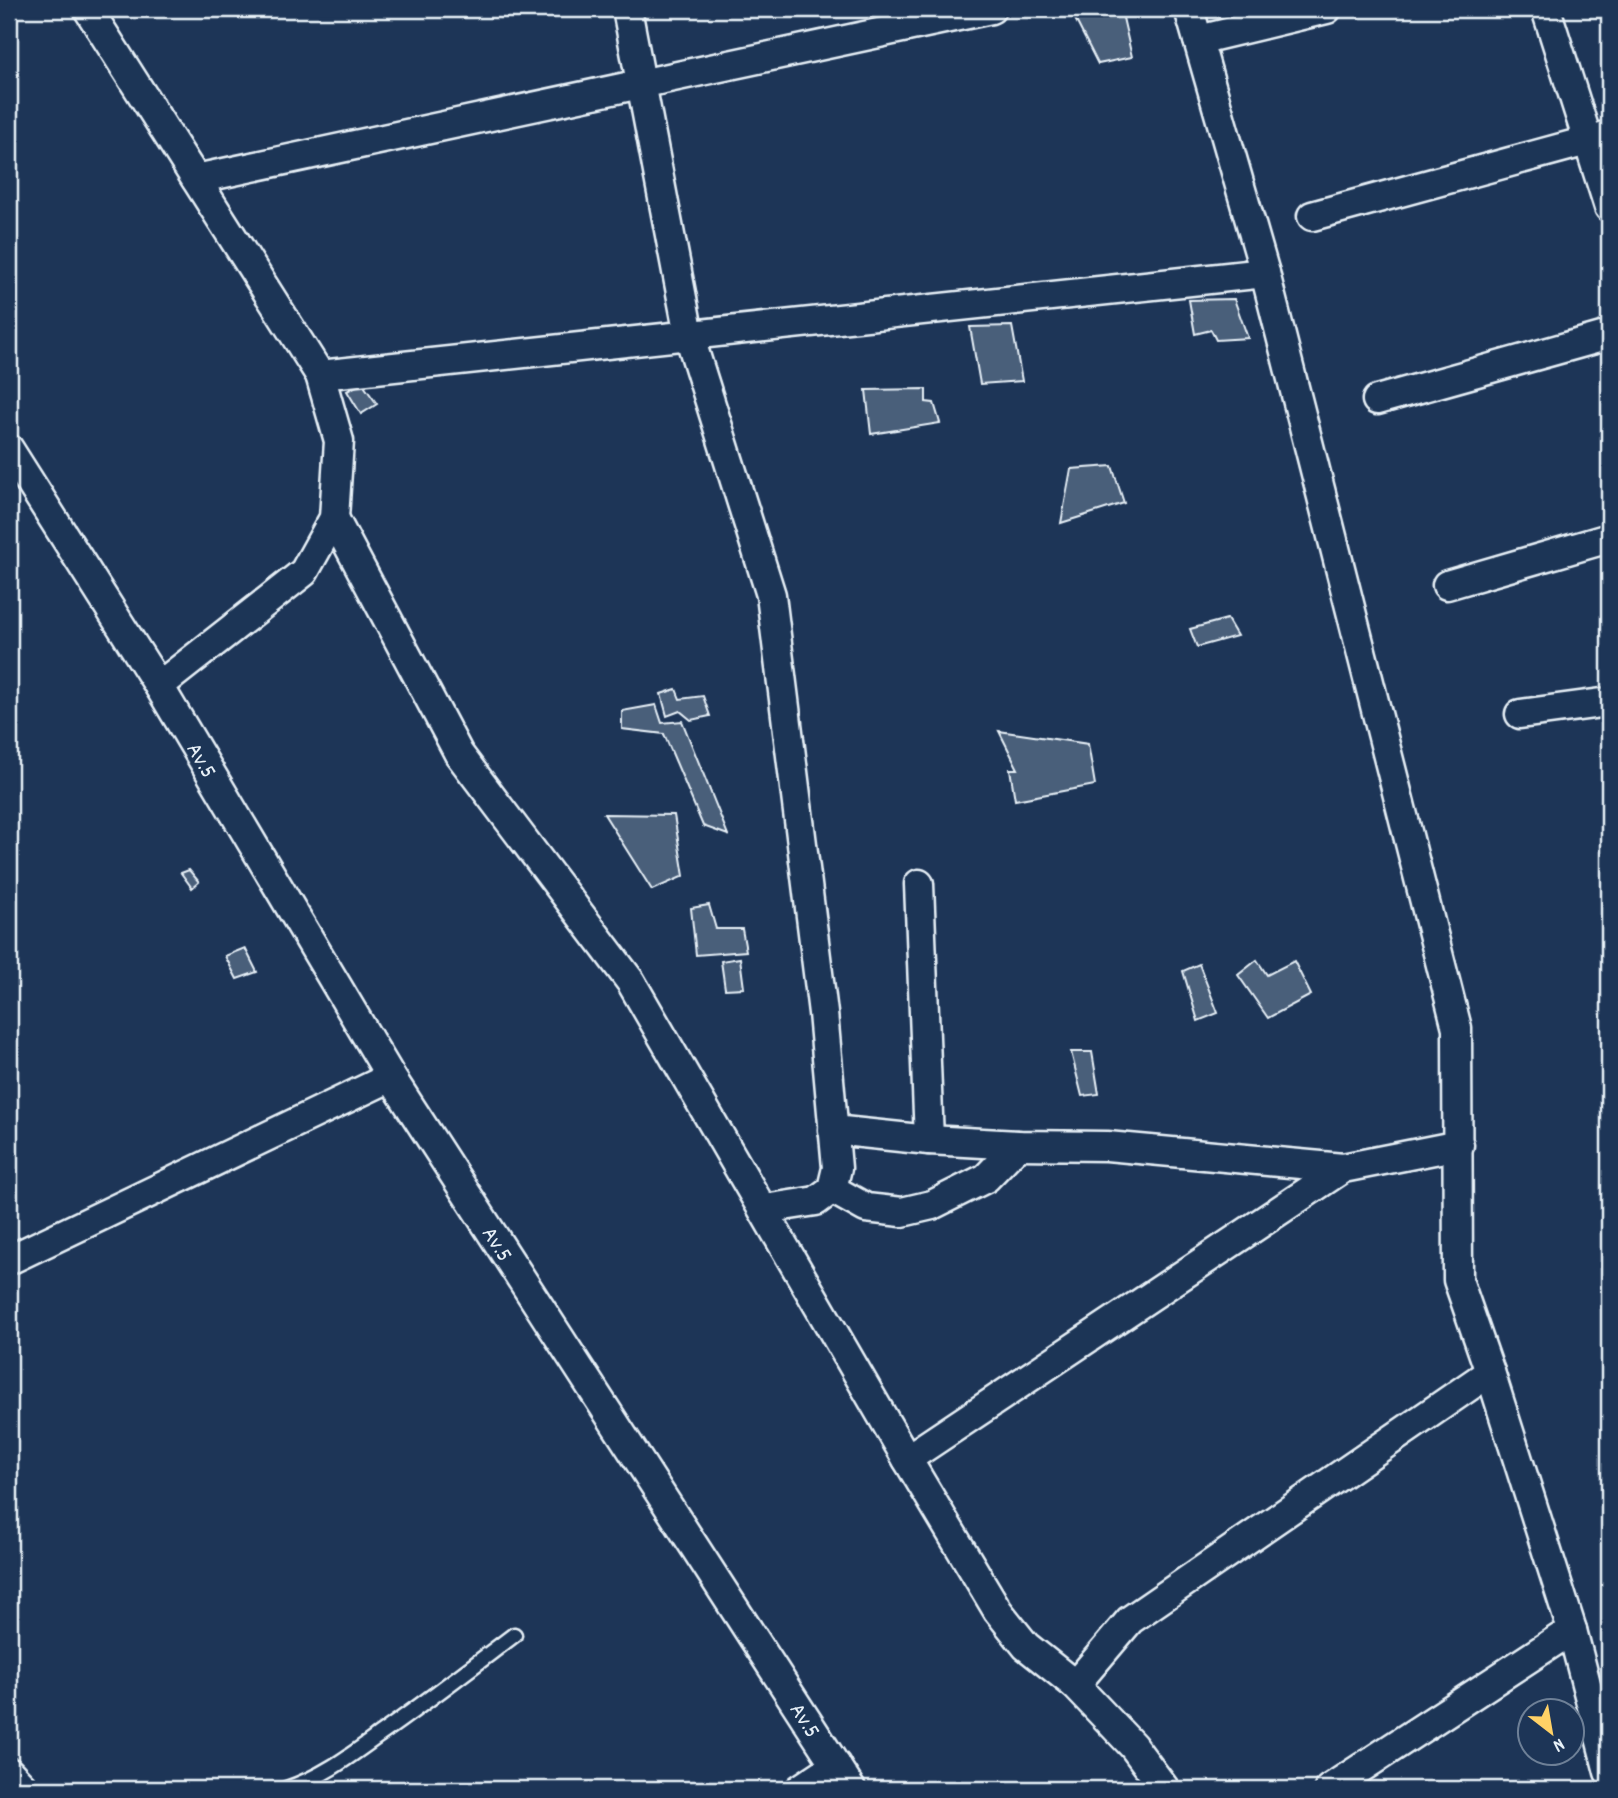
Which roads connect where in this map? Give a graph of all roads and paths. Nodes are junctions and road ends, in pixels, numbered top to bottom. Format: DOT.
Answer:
graph roads {
  1 [pos="88,9"];
  2 [pos="627,9"];
  3 [pos="991,9"];
  4 [pos="1189,9"];
  5 [pos="1327,9"];
  6 [pos="1546,9"];
  7 [pos="1198,40"];
  8 [pos="641,83"];
  9 [pos="1599,137"];
  10 [pos="196,179"];
  11 [pos="1609,207"];
  12 [pos="1312,216"];
  13 [pos="1265,274"];
  14 [pos="689,335"];
  15 [pos="1609,335"];
  16 [pos="320,375"];
  17 [pos="1377,400"];
  18 [pos="9,449"];
  19 [pos="334,518"];
  20 [pos="1609,538"];
  21 [pos="1447,585"];
  22 [pos="159,686"];
  23 [pos="1609,702"];
  24 [pos="1520,713"];
  25 [pos="919,884"];
  26 [pos="391,1077"];
  27 [pos="833,1130"];
  28 [pos="929,1140"];
  29 [pos="1018,1145"];
  30 [pos="1459,1145"];
  31 [pos="1343,1168"];
  32 [pos="832,1189"];
  33 [pos="764,1209"];
  34 [pos="9,1260"];
  35 [pos="1490,1372"];
  36 [pos="907,1459"];
  37 [pos="1572,1630"];
  38 [pos="514,1635"];
  39 [pos="1075,1685"];
  40 [pos="836,1765"];
  41 [pos="9,1772"];
  42 [pos="1609,1772"];
  43 [pos="25,1789"];
  44 [pos="286,1789"];
  45 [pos="800,1789"];
  46 [pos="851,1789"];
  47 [pos="1164,1789"];
  48 [pos="1329,1789"];
  1 -- 10 [label="street"];
  2 -- 8 [label="street"];
  3 -- 8 [label="street"];
  4 -- 7 [label="street"];
  5 -- 7 [label="street"];
  6 -- 9 [label="street"];
  7 -- 13 [label="street"];
  8 -- 10 [label="street"];
  8 -- 14 [label="street"];
  9 -- 11 [label="street"];
  9 -- 12 [label="street"];
  10 -- 16 [label="street"];
  13 -- 14 [label="street"];
  13 -- 30 [label="street"];
  14 -- 16 [label="street"];
  14 -- 27 [label="street"];
  15 -- 17 [label="street"];
  16 -- 19 [label="street"];
  18 -- 22 [label="street, Av.5"];
  19 -- 22 [label="street"];
  19 -- 33 [label="street"];
  20 -- 21 [label="street"];
  22 -- 26 [label="street, Av.5"];
  23 -- 24 [label="street"];
  25 -- 28 [label="street"];
  26 -- 34 [label="street"];
  26 -- 40 [label="street, Av.5"];
  27 -- 28 [label="street"];
  27 -- 32 [label="street"];
  28 -- 29 [label="street"];
  29 -- 31 [label="street"];
  29 -- 32 [label="street"];
  30 -- 31 [label="street"];
  30 -- 35 [label="street"];
  31 -- 36 [label="street"];
  32 -- 33 [label="street"];
  33 -- 36 [label="street"];
  35 -- 37 [label="street"];
  35 -- 39 [label="street"];
  36 -- 39 [label="street"];
  37 -- 42 [label="street"];
  37 -- 48 [label="street"];
  38 -- 44 [label="lane"];
  39 -- 47 [label="street"];
  40 -- 45 [label="street"];
  40 -- 46 [label="street, Av.5"];
  41 -- 43 [label="street"];
}
